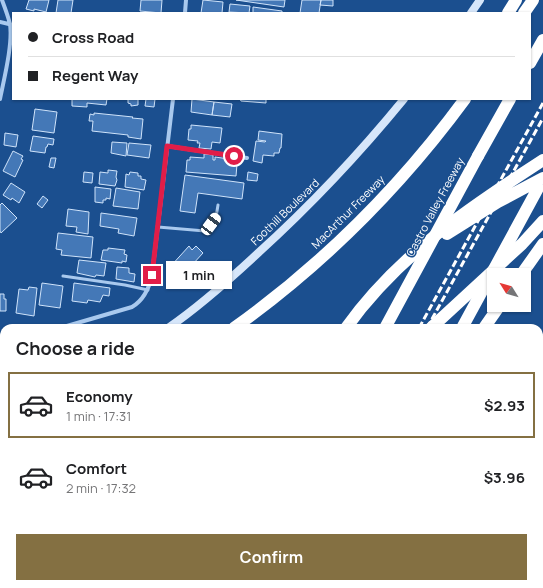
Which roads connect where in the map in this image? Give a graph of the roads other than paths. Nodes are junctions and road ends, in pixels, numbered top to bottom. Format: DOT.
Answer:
graph roads {
  1 [pos="2,0"];
  2 [pos="186,0"];
  3 [pos="480,0"];
  4 [pos="516,0"];
  5 [pos="533,0"];
  6 [pos="184,12"];
  7 [pos="472,12"];
  8 [pos="509,12"];
  9 [pos="525,12"];
  10 [pos="0,22"];
  11 [pos="11,25"];
  12 [pos="543,40"];
  13 [pos="531,61"];
  14 [pos="0,99"];
  15 [pos="173,100"];
  16 [pos="403,100"];
  17 [pos="459,100"];
  18 [pos="464,100"];
  19 [pos="509,100"];
  20 [pos="448,122"];
  21 [pos="167,146"];
  22 [pos="247,158"];
  23 [pos="543,160"];
  24 [pos="543,179"];
  25 [pos="218,205"];
  26 [pos="543,221"];
  27 [pos="158,227"];
  28 [pos="543,244"];
  29 [pos="402,266"];
  30 [pos="526,268"];
  31 [pos="63,276"];
  32 [pos="148,290"];
  33 [pos="495,312"];
  34 [pos="74,324"];
  35 [pos="173,324"];
  36 [pos="239,324"];
  37 [pos="349,324"];
  38 [pos="387,324"];
  39 [pos="435,324"];
  40 [pos="464,324"];
  41 [pos="487,324"];
  1 -- 11 [label="street"];
  2 -- 6 [label="street"];
  3 -- 7 [label="main road"];
  4 -- 8 [label="highway"];
  5 -- 9 [label="highway"];
  10 -- 11 [label="street"];
  11 -- 14 [label="street"];
  12 -- 13 [label="highway"];
  15 -- 21 [label="street"];
  16 -- 35 [label="main road, Foothill Boulevard"];
  17 -- 20 [label="highway"];
  18 -- 20 [label="highway, MacArthur Freeway"];
  19 -- 38 [label="highway, Castro Valley Freeway, bridge"];
  20 -- 36 [label="highway, MacArthur Freeway"];
  21 -- 22 [label="street"];
  21 -- 27 [label="street"];
  23 -- 29 [label="highway"];
  24 -- 29 [label="highway"];
  24 -- 40 [label="highway"];
  25 -- 27 [label="lane"];
  26 -- 39 [label="highway, bridge"];
  27 -- 32 [label="street"];
  28 -- 30 [label="highway"];
  29 -- 37 [label="highway"];
  31 -- 32 [label="lane"];
  32 -- 34 [label="street"];
  33 -- 41 [label="highway"];
}
